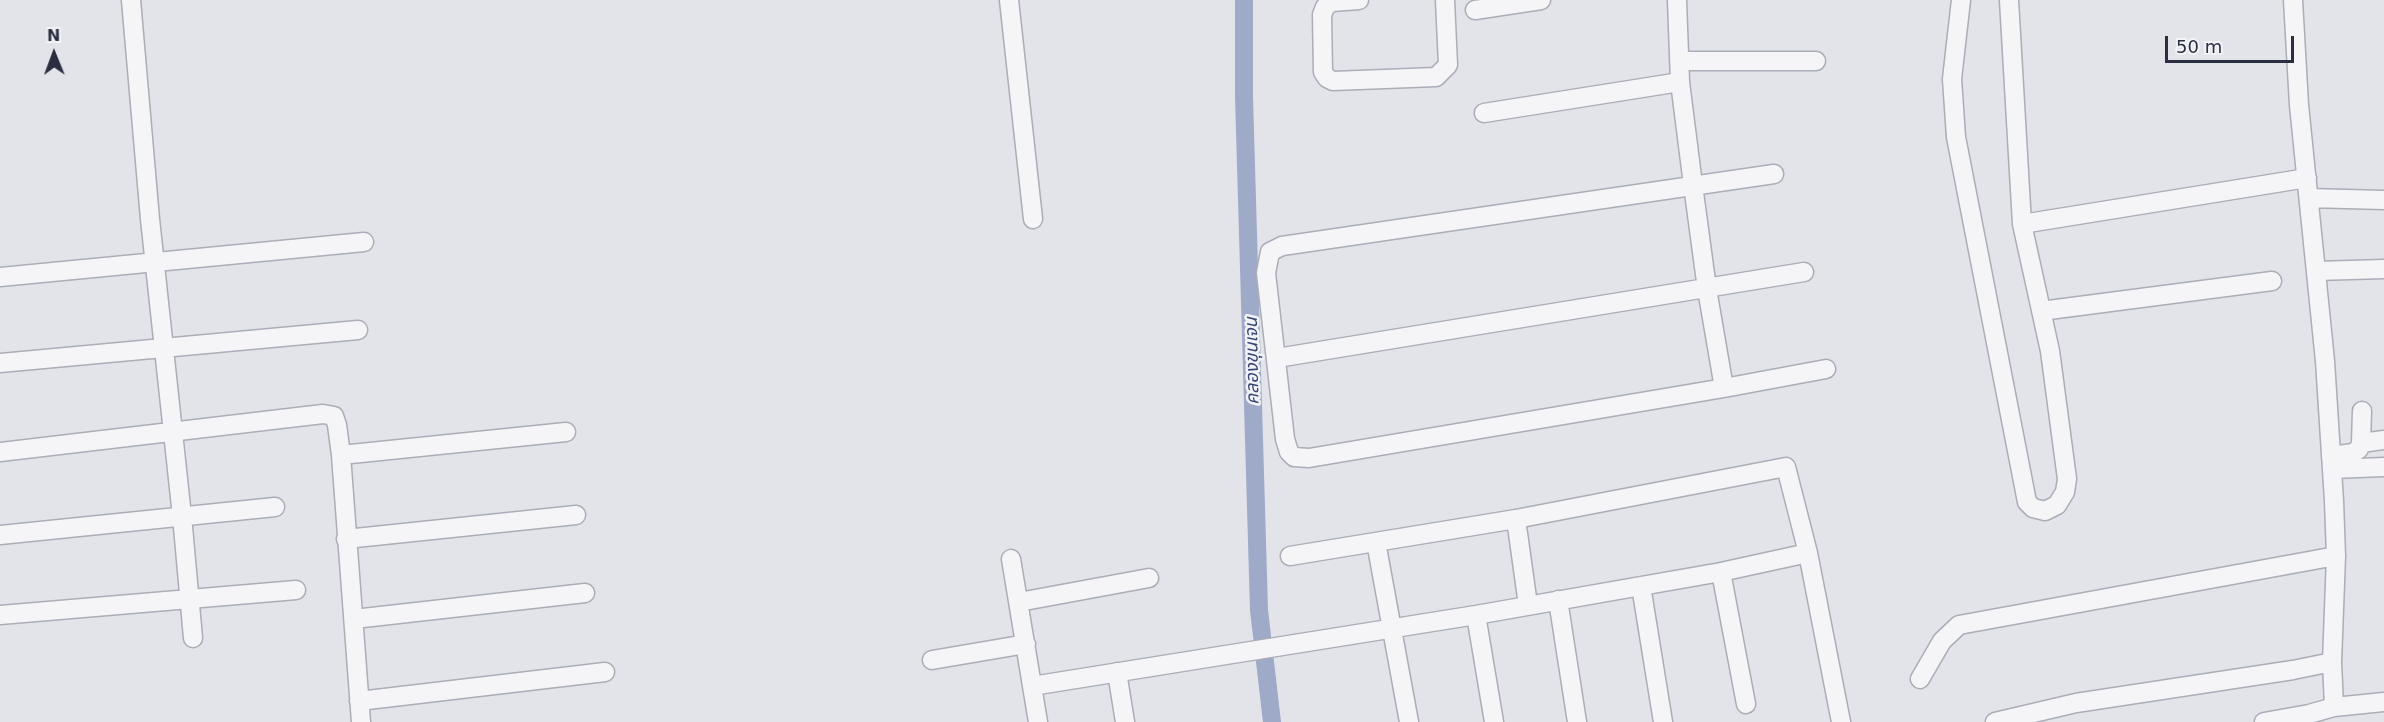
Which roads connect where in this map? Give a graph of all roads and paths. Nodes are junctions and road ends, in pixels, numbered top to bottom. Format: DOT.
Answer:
graph roads {
  1 [pos="131,0"];
  2 [pos="1009,0"];
  3 [pos="1359,0"];
  4 [pos="1445,0"];
  5 [pos="1541,0"];
  6 [pos="1677,0"];
  7 [pos="1961,0"];
  8 [pos="2010,0"];
  9 [pos="2293,0"];
  10 [pos="1475,10"];
  11 [pos="1679,61"];
  12 [pos="1816,61"];
  13 [pos="1680,82"];
  14 [pos="1484,113"];
  15 [pos="1774,174"];
  16 [pos="2307,178"];
  17 [pos="1693,185"];
  18 [pos="2308,198"];
  19 [pos="2384,200"];
  20 [pos="1033,219"];
  21 [pos="2022,224"];
  22 [pos="364,242"];
  23 [pos="154,263"];
  24 [pos="2384,269"];
  25 [pos="2316,271"];
  26 [pos="1804,272"];
  27 [pos="0,277"];
  28 [pos="2272,281"];
  29 [pos="1707,289"];
  30 [pos="2041,311"];
  31 [pos="358,330"];
  32 [pos="163,348"];
  33 [pos="1276,358"];
  34 [pos="0,363"];
  35 [pos="1826,369"];
  36 [pos="1724,388"];
  37 [pos="2362,411"];
  38 [pos="173,431"];
  39 [pos="566,432"];
  40 [pos="2384,440"];
  41 [pos="2361,443"];
  42 [pos="0,452"];
  43 [pos="341,455"];
  44 [pos="2332,462"];
  45 [pos="2384,466"];
  46 [pos="275,507"];
  47 [pos="576,515"];
  48 [pos="182,516"];
  49 [pos="1516,519"];
  50 [pos="0,535"];
  51 [pos="346,539"];
  52 [pos="1376,542"];
  53 [pos="1808,553"];
  54 [pos="1290,556"];
  55 [pos="2336,556"];
  56 [pos="1011,559"];
  57 [pos="1721,572"];
  58 [pos="1149,578"];
  59 [pos="1641,586"];
  60 [pos="297,590"];
  61 [pos="585,593"];
  62 [pos="189,599"];
  63 [pos="1558,600"];
  64 [pos="1019,602"];
  65 [pos="1528,605"];
  66 [pos="0,615"];
  67 [pos="1476,615"];
  68 [pos="354,619"];
  69 [pos="1391,628"];
  70 [pos="193,638"];
  71 [pos="1026,644"];
  72 [pos="932,660"];
  73 [pos="2332,662"];
  74 [pos="605,672"];
  75 [pos="1117,672"];
  76 [pos="1920,679"];
  77 [pos="1032,686"];
  78 [pos="359,701"];
  79 [pos="2384,702"];
  80 [pos="1746,704"];
  81 [pos="2334,707"];
  82 [pos="2070,713"];
  83 [pos="2309,718"];
  84 [pos="361,722"];
  85 [pos="1038,722"];
  86 [pos="1125,722"];
  87 [pos="1408,722"];
  88 [pos="1494,722"];
  89 [pos="1577,722"];
  90 [pos="1663,722"];
  91 [pos="1841,722"];
  92 [pos="1995,722"];
  93 [pos="2264,722"];
  1 -- 23 [label="street"];
  2 -- 20 [label="street"];
  3 -- 4 [label="street"];
  5 -- 10 [label="street"];
  6 -- 11 [label="street"];
  7 -- 30 [label="street"];
  8 -- 21 [label="street"];
  9 -- 16 [label="street"];
  11 -- 12 [label="street"];
  11 -- 13 [label="street"];
  13 -- 14 [label="street"];
  13 -- 17 [label="street"];
  15 -- 17 [label="street"];
  16 -- 18 [label="street"];
  16 -- 21 [label="street"];
  17 -- 29 [label="street"];
  17 -- 33 [label="street"];
  18 -- 19 [label="street"];
  18 -- 25 [label="street"];
  21 -- 30 [label="street"];
  22 -- 23 [label="street"];
  23 -- 27 [label="street"];
  23 -- 32 [label="street"];
  24 -- 25 [label="street"];
  25 -- 44 [label="street"];
  26 -- 29 [label="street"];
  28 -- 30 [label="street"];
  29 -- 33 [label="street"];
  29 -- 36 [label="street"];
  31 -- 32 [label="street"];
  32 -- 34 [label="street"];
  32 -- 38 [label="street"];
  33 -- 36 [label="street"];
  35 -- 36 [label="street"];
  37 -- 41 [label="street"];
  38 -- 42 [label="street"];
  38 -- 43 [label="street"];
  38 -- 48 [label="street"];
  39 -- 43 [label="street"];
  40 -- 41 [label="street"];
  41 -- 44 [label="street"];
  43 -- 51 [label="street"];
  44 -- 45 [label="street"];
  44 -- 55 [label="street"];
  46 -- 48 [label="street"];
  47 -- 51 [label="street"];
  48 -- 50 [label="street"];
  48 -- 62 [label="street"];
  49 -- 52 [label="street"];
  49 -- 53 [label="street"];
  49 -- 65 [label="street"];
  51 -- 68 [label="street"];
  52 -- 54 [label="street"];
  52 -- 69 [label="street"];
  53 -- 57 [label="street"];
  53 -- 91 [label="street"];
  55 -- 73 [label="street"];
  55 -- 76 [label="street"];
  56 -- 64 [label="street"];
  57 -- 59 [label="street"];
  57 -- 80 [label="street"];
  58 -- 64 [label="street"];
  59 -- 63 [label="street"];
  59 -- 90 [label="street"];
  60 -- 62 [label="street"];
  61 -- 68 [label="street"];
  62 -- 66 [label="street"];
  62 -- 70 [label="street"];
  63 -- 65 [label="street"];
  63 -- 89 [label="street"];
  64 -- 71 [label="street"];
  65 -- 67 [label="street"];
  67 -- 69 [label="street"];
  67 -- 88 [label="street"];
  68 -- 78 [label="street"];
  69 -- 75 [label="street"];
  69 -- 87 [label="street"];
  71 -- 72 [label="street"];
  71 -- 77 [label="street"];
  73 -- 81 [label="street"];
  73 -- 82 [label="street"];
  74 -- 78 [label="street"];
  75 -- 77 [label="street"];
  75 -- 86 [label="street"];
  77 -- 85 [label="street"];
  78 -- 84 [label="street"];
  79 -- 81 [label="street"];
  81 -- 83 [label="street"];
  82 -- 92 [label="street"];
  83 -- 93 [label="street"];
}
